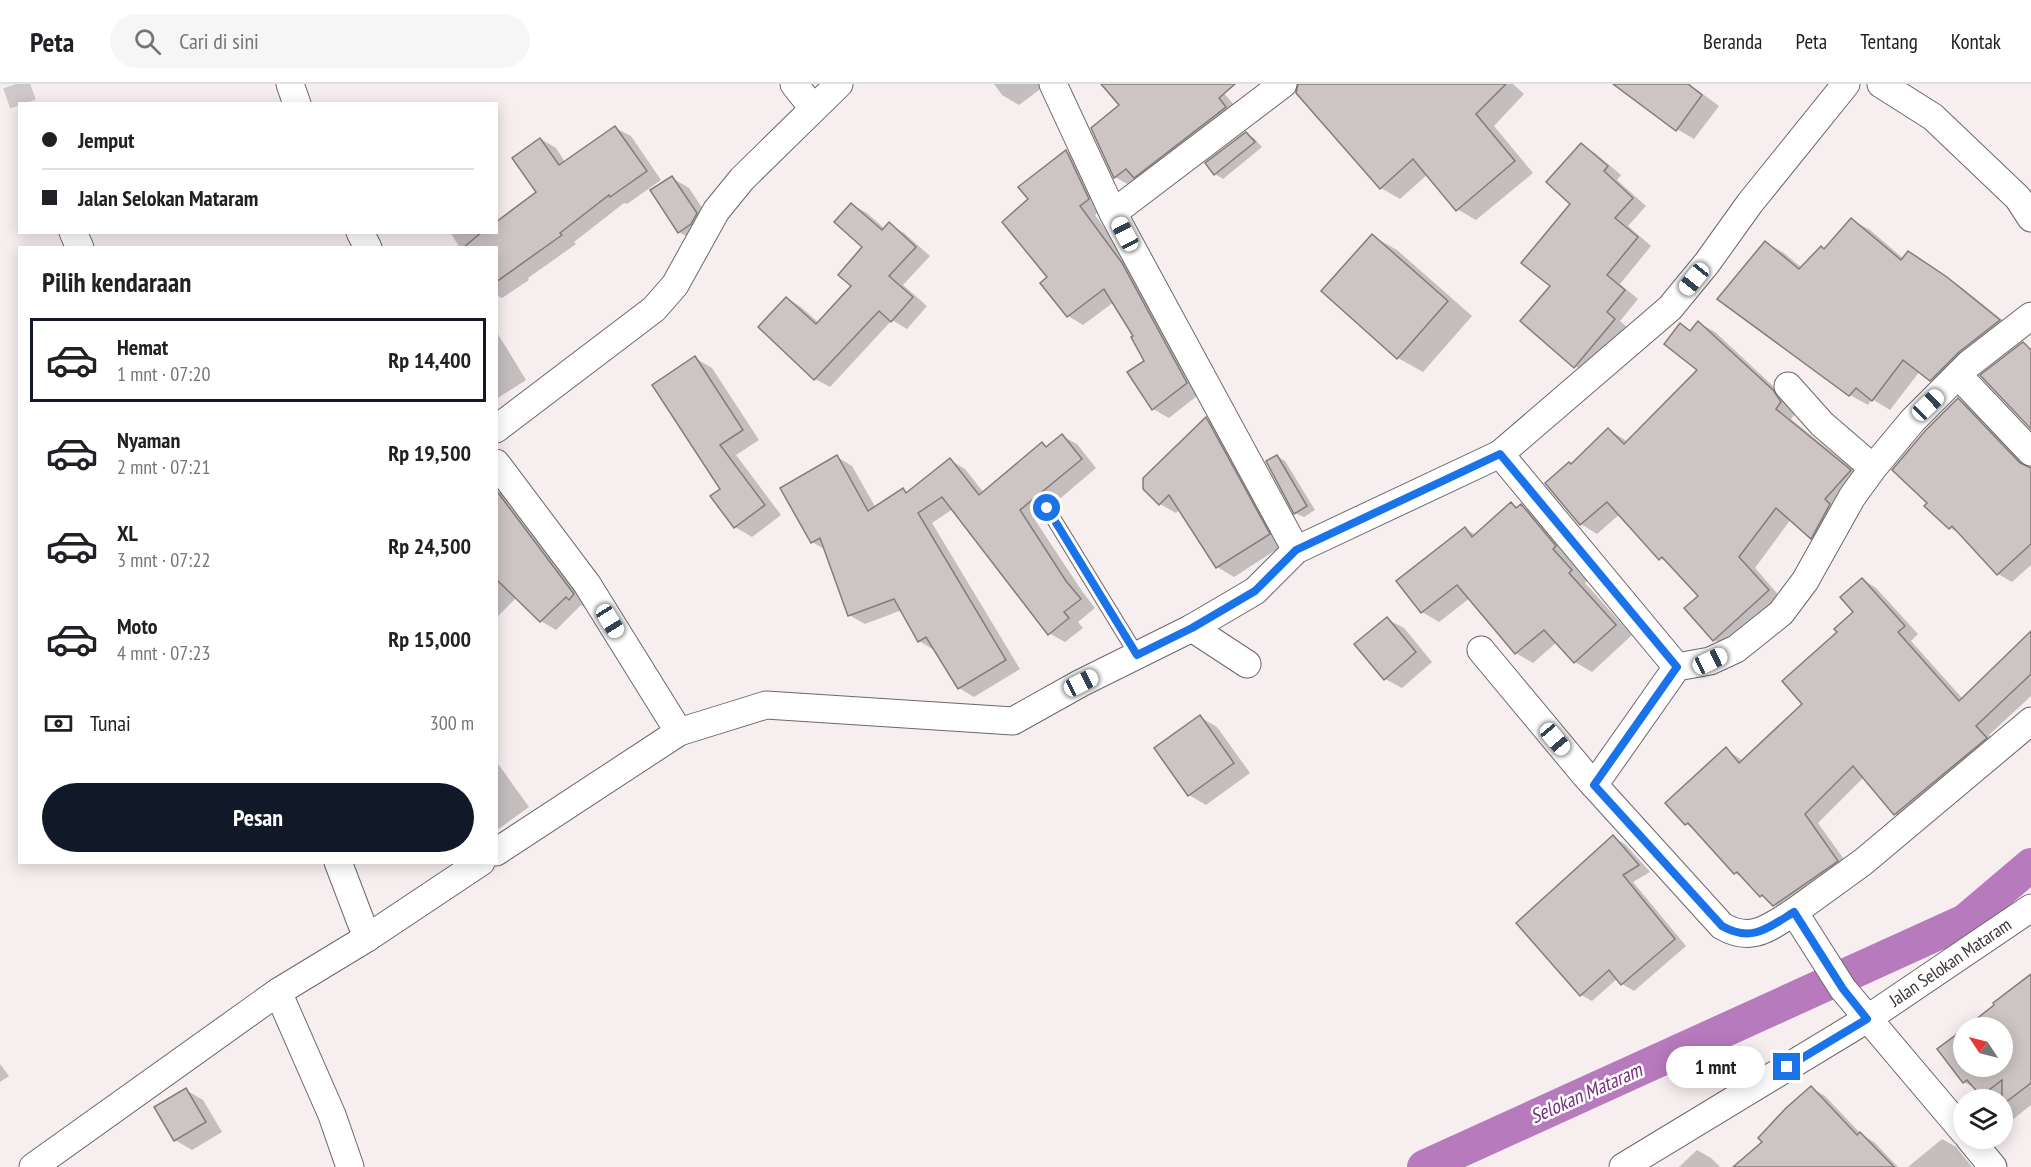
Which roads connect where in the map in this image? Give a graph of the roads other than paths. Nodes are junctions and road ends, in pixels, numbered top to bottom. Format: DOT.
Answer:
graph roads {
  1 [pos="290,84"];
  2 [pos="794,84"];
  3 [pos="839,84"];
  4 [pos="1053,84"];
  5 [pos="1283,84"];
  6 [pos="1846,84"];
  7 [pos="1881,84"];
  8 [pos="296,102"];
  9 [pos="813,108"];
  10 [pos="1113,213"];
  11 [pos="2031,218"];
  12 [pos="2031,316"];
  13 [pos="1959,375"];
  14 [pos="1788,386"];
  15 [pos="498,427"];
  16 [pos="2031,452"];
  17 [pos="1500,454"];
  18 [pos="498,466"];
  19 [pos="1873,468"];
  20 [pos="1047,508"];
  21 [pos="1296,550"];
  22 [pos="1192,628"];
  23 [pos="1481,650"];
  24 [pos="1137,655"];
  25 [pos="1247,664"];
  26 [pos="1677,667"];
  27 [pos="2031,721"];
  28 [pos="679,732"];
  29 [pos="1594,785"];
  30 [pos="498,851"];
  31 [pos="339,864"];
  32 [pos="478,864"];
  33 [pos="2031,908"];
  34 [pos="1799,921"];
  35 [pos="367,938"];
  36 [pos="278,992"];
  37 [pos="1867,1019"];
  38 [pos="1953,1119"];
  39 [pos="1978,1149"];
  40 [pos="33,1167"];
  41 [pos="350,1167"];
  42 [pos="1623,1167"];
  43 [pos="1994,1167"];
  1 -- 8 [label="street"];
  2 -- 9 [label="street"];
  3 -- 9 [label="street"];
  4 -- 10 [label="street"];
  5 -- 10 [label="street"];
  6 -- 17 [label="street"];
  7 -- 11 [label="street"];
  9 -- 15 [label="street"];
  10 -- 21 [label="street"];
  12 -- 13 [label="street"];
  13 -- 16 [label="street"];
  13 -- 19 [label="street"];
  14 -- 19 [label="street"];
  17 -- 21 [label="street"];
  17 -- 26 [label="street"];
  18 -- 28 [label="street"];
  19 -- 26 [label="street"];
  20 -- 24 [label="lane"];
  21 -- 22 [label="street"];
  22 -- 24 [label="street"];
  22 -- 25 [label="street"];
  23 -- 29 [label="street"];
  24 -- 28 [label="street"];
  26 -- 29 [label="street"];
  27 -- 34 [label="street"];
  28 -- 30 [label="street"];
  29 -- 34 [label="street"];
  31 -- 35 [label="street"];
  32 -- 35 [label="street"];
  33 -- 37 [label="street, Jalan Selokan Mataram"];
  34 -- 37 [label="street"];
  35 -- 36 [label="street"];
  36 -- 40 [label="street"];
  36 -- 41 [label="street"];
  37 -- 38 [label="street"];
  37 -- 42 [label="street, Jalan Selokan Mataram"];
  39 -- 43 [label="street"];
}
